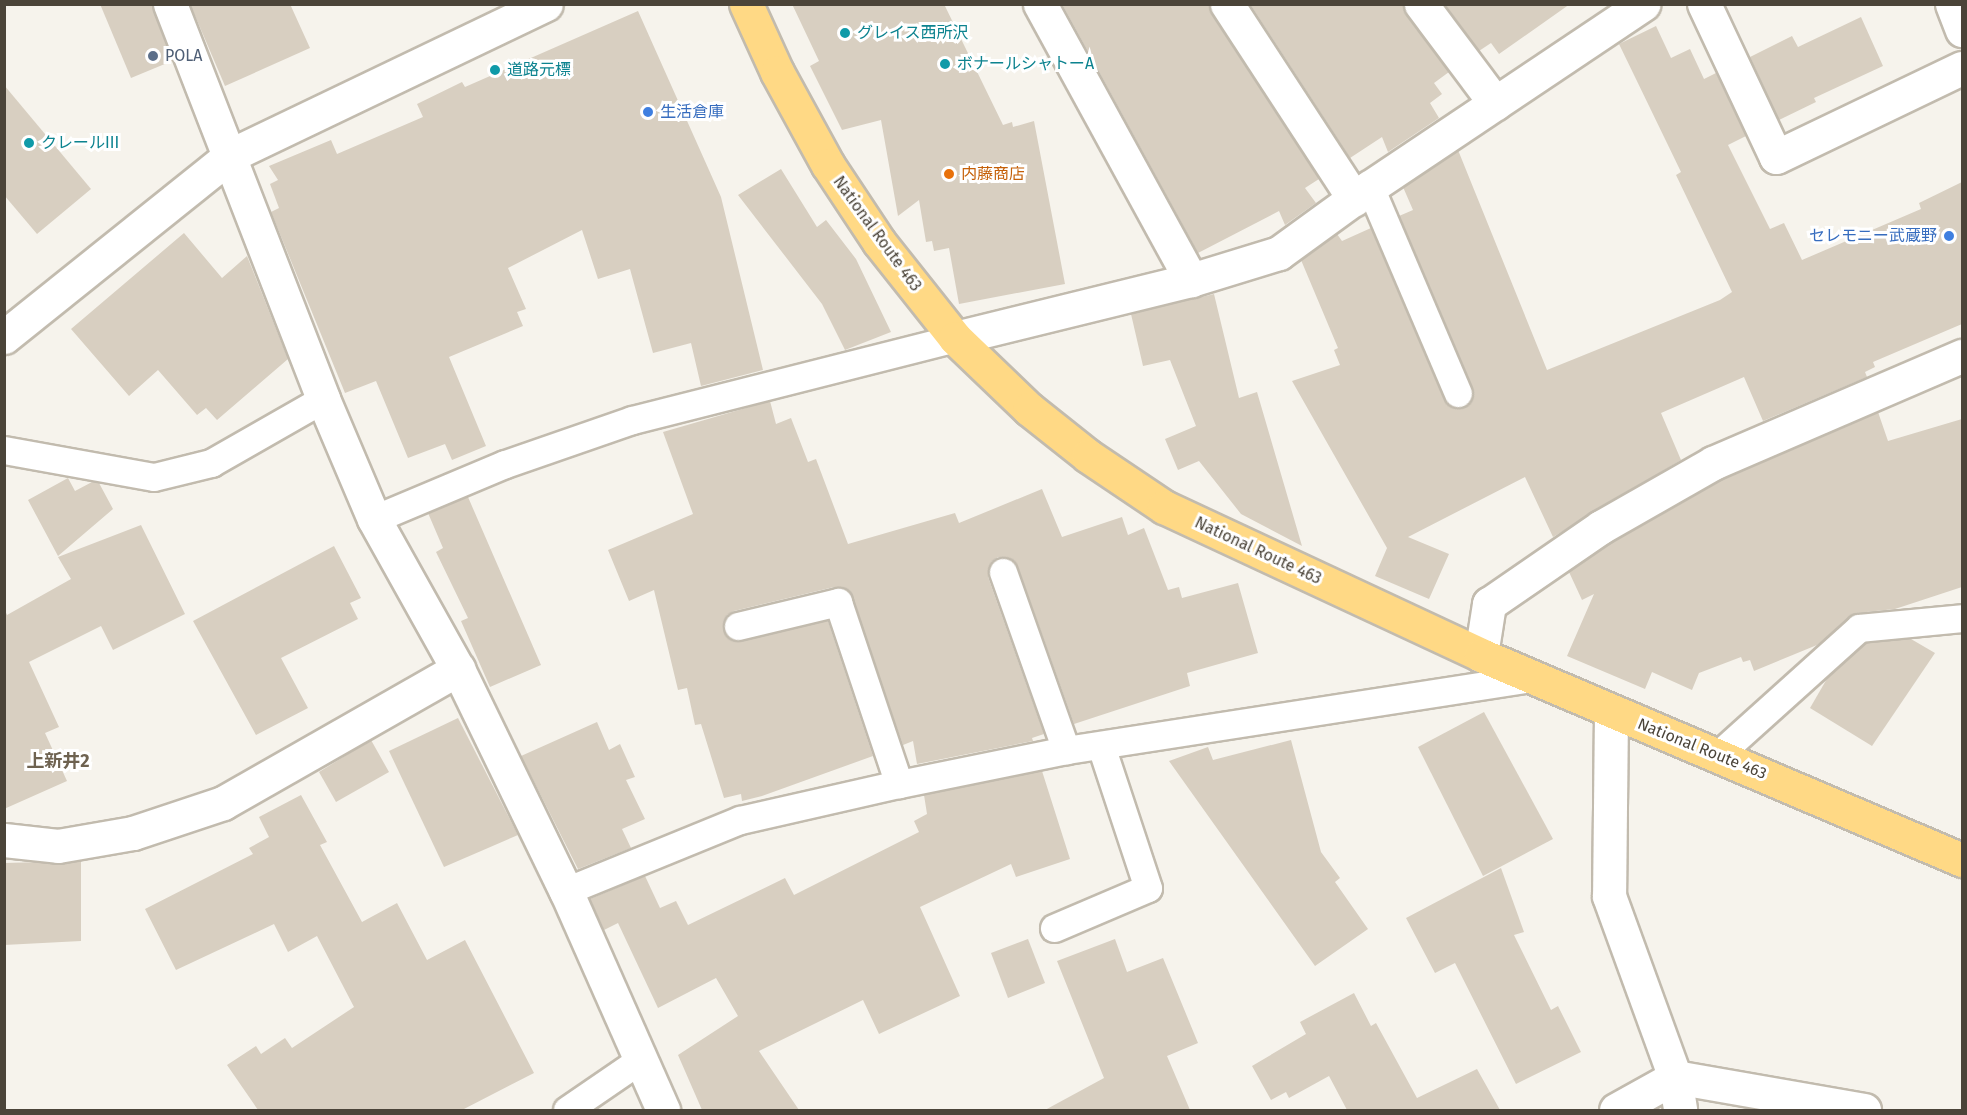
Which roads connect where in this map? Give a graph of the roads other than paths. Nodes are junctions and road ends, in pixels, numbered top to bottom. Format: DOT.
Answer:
graph roads {
  1 [pos="170,4"];
  2 [pos="546,4"];
  3 [pos="746,4"];
  4 [pos="1040,4"];
  5 [pos="1227,4"];
  6 [pos="1421,4"];
  7 [pos="1704,4"];
  8 [pos="1952,4"];
  9 [pos="1642,5"];
  10 [pos="1962,30"];
  11 [pos="1962,68"];
  12 [pos="1495,103"];
  13 [pos="231,155"];
  14 [pos="1362,193"];
  15 [pos="1191,280"];
  16 [pos="4,337"];
  17 [pos="955,338"];
  18 [pos="1962,356"];
  19 [pos="1458,393"];
  20 [pos="322,399"];
  21 [pos="4,450"];
  22 [pos="374,519"];
  23 [pos="1003,572"];
  24 [pos="1962,618"];
  25 [pos="738,626"];
  26 [pos="1481,655"];
  27 [pos="458,669"];
  28 [pos="1531,678"];
  29 [pos="1611,712"];
  30 [pos="1101,746"];
  31 [pos="1066,750"];
  32 [pos="1719,754"];
  33 [pos="899,784"];
  34 [pos="4,840"];
  35 [pos="1962,860"];
  36 [pos="566,891"];
  37 [pos="1054,928"];
  38 [pos="640,1060"];
  39 [pos="1674,1077"];
  40 [pos="567,1110"];
  41 [pos="663,1110"];
  42 [pos="1616,1110"];
  43 [pos="1680,1110"];
  44 [pos="1864,1110"];
  1 -- 13 [label="street"];
  2 -- 13 [label="street"];
  3 -- 17 [label="highway, National Route 463"];
  4 -- 15 [label="street"];
  5 -- 14 [label="street"];
  6 -- 12 [label="street"];
  7 -- 11 [label="street"];
  8 -- 10 [label="street"];
  9 -- 12 [label="street"];
  12 -- 14 [label="street"];
  13 -- 16 [label="street"];
  13 -- 20 [label="street"];
  14 -- 15 [label="street"];
  14 -- 19 [label="lane"];
  15 -- 17 [label="street"];
  17 -- 22 [label="lane"];
  17 -- 26 [label="highway, National Route 463"];
  18 -- 26 [label="street"];
  20 -- 21 [label="lane"];
  20 -- 22 [label="street"];
  22 -- 27 [label="street"];
  23 -- 31 [label="lane"];
  24 -- 32 [label="lane"];
  25 -- 33 [label="lane"];
  26 -- 28 [label="highway, National Route 463"];
  27 -- 34 [label="street"];
  27 -- 36 [label="street"];
  28 -- 29 [label="highway, National Route 463"];
  28 -- 30 [label="lane"];
  29 -- 32 [label="highway, National Route 463"];
  29 -- 39 [label="street"];
  30 -- 31 [label="lane"];
  30 -- 37 [label="lane"];
  31 -- 33 [label="lane"];
  32 -- 35 [label="highway, National Route 463"];
  33 -- 36 [label="lane"];
  36 -- 38 [label="street"];
  38 -- 40 [label="lane"];
  38 -- 41 [label="street"];
  39 -- 42 [label="street"];
  39 -- 43 [label="street"];
  39 -- 44 [label="street"];
}
